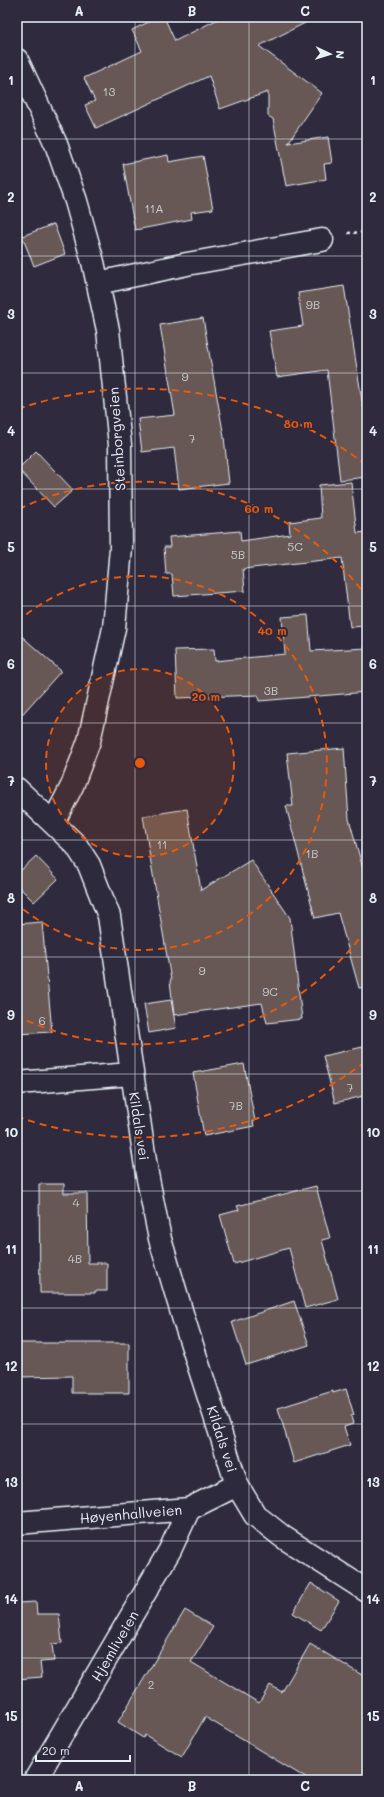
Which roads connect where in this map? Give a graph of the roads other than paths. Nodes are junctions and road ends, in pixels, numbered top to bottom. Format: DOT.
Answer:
graph roads {
  1 [pos="17,60"];
  2 [pos="322,240"];
  3 [pos="98,283"];
  4 [pos="17,789"];
  5 [pos="53,823"];
  6 [pos="131,1074"];
  7 [pos="17,1083"];
  8 [pos="237,1485"];
  9 [pos="189,1509"];
  10 [pos="17,1523"];
  11 [pos="367,1591"];
  12 [pos="35,1780"];
  1 -- 3 [label="street, Steinborgveien"];
  2 -- 3 [label="street"];
  3 -- 5 [label="street, Steinborgveien"];
  4 -- 5 [label="street, Kildals vei"];
  5 -- 6 [label="street, Kildals vei"];
  6 -- 7 [label="street"];
  6 -- 8 [label="street, Kildals vei"];
  8 -- 9 [label="street, Høyenhallveien"];
  8 -- 11 [label="street"];
  9 -- 10 [label="street, Høyenhallveien"];
  9 -- 12 [label="street, Hjemliveien"];
}
